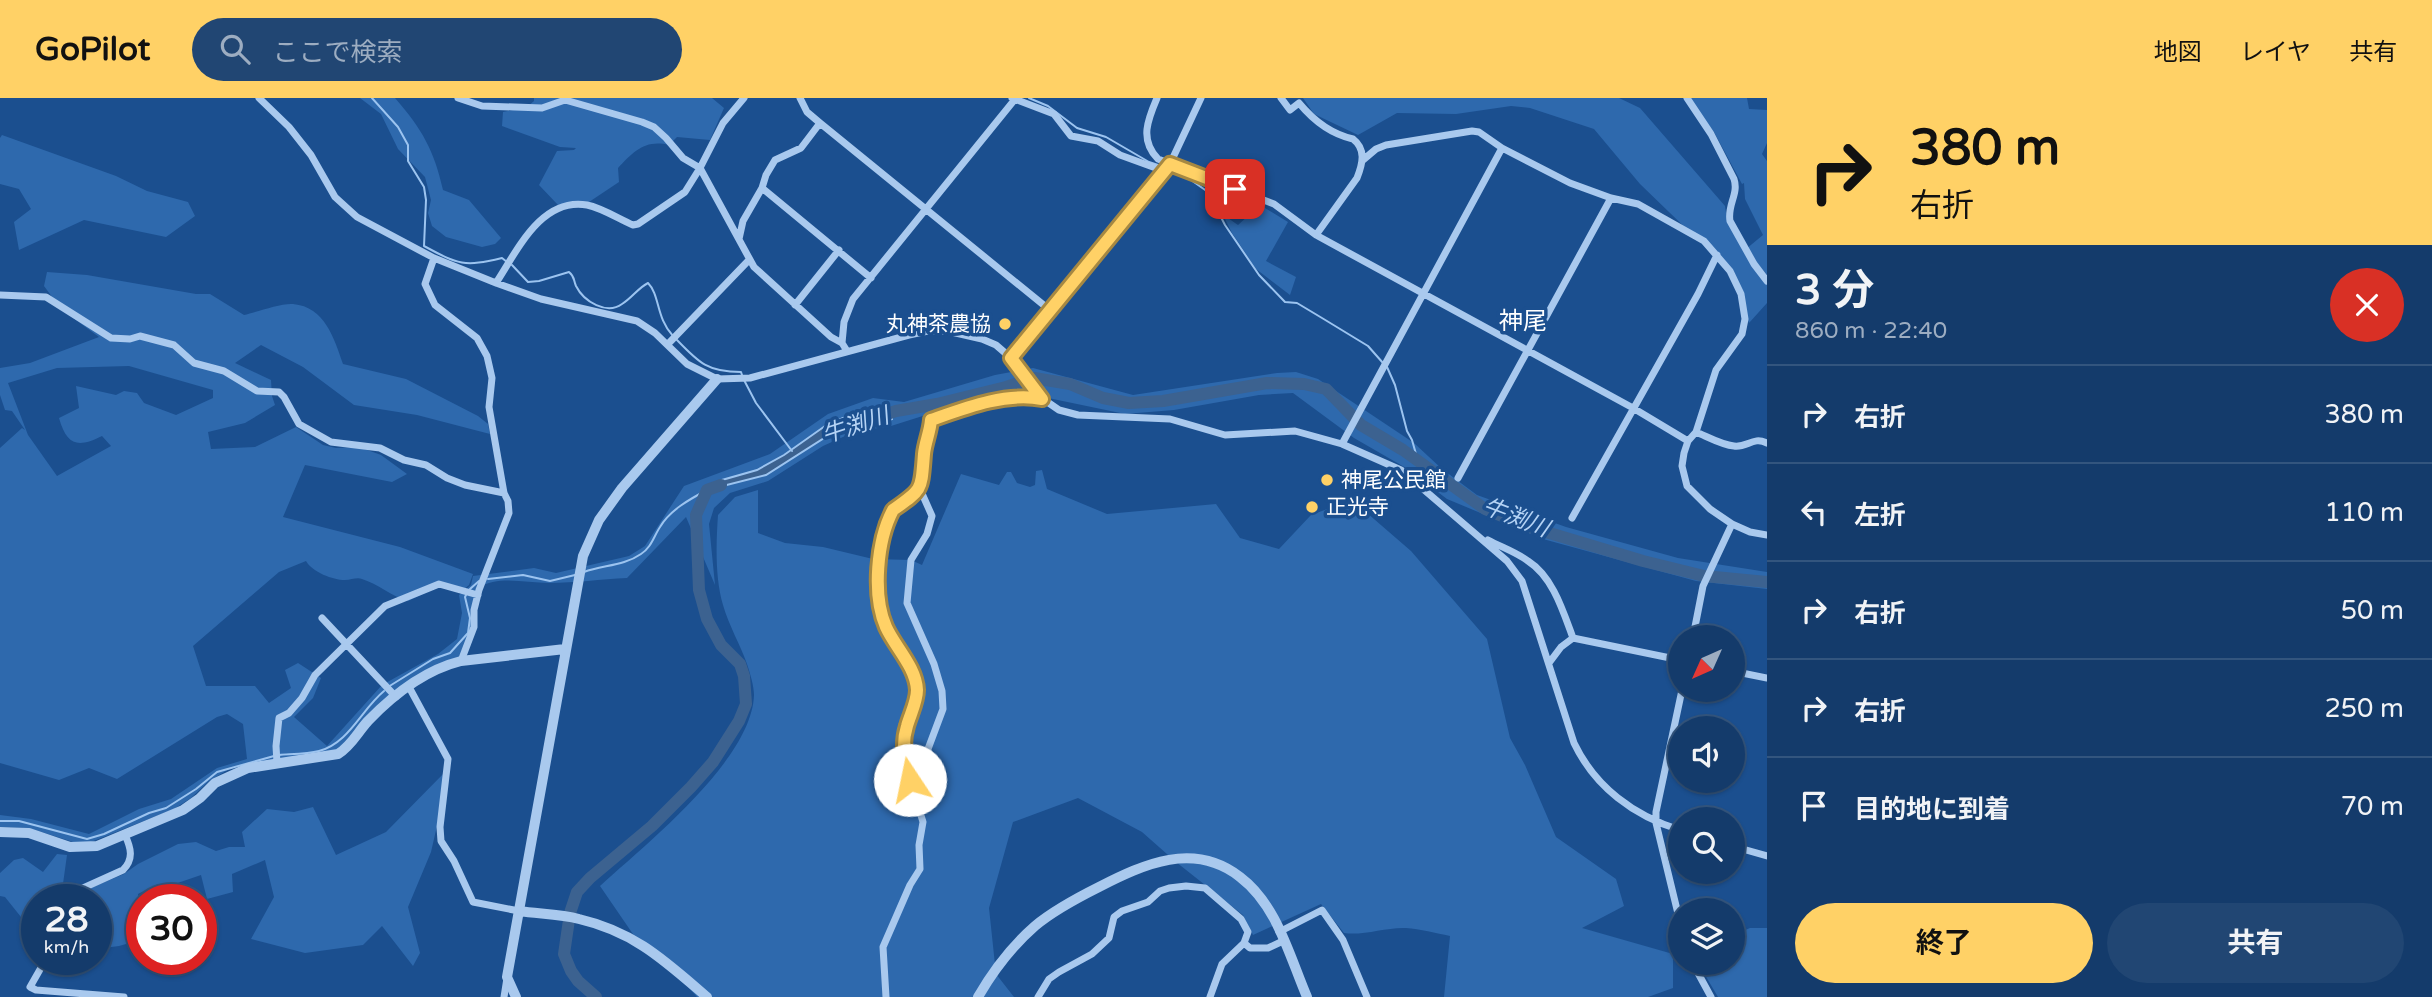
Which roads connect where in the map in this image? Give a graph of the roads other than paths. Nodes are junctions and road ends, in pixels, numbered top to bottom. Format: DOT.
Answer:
graph roads {
  1 [pos="259,98"];
  2 [pos="458,98"];
  3 [pos="744,98"];
  4 [pos="800,98"];
  5 [pos="1014,98"];
  6 [pos="1157,98"];
  7 [pos="1201,98"];
  8 [pos="1281,98"];
  9 [pos="1686,98"];
  10 [pos="820,123"];
  11 [pos="1503,148"];
  12 [pos="1363,160"];
  13 [pos="1170,164"];
  14 [pos="700,168"];
  15 [pos="1164,171"];
  16 [pos="762,188"];
  17 [pos="1611,198"];
  18 [pos="927,208"];
  19 [pos="1317,235"];
  20 [pos="739,239"];
  21 [pos="839,250"];
  22 [pos="1717,255"];
  23 [pos="434,258"];
  24 [pos="749,260"];
  25 [pos="871,278"];
  26 [pos="1767,281"];
  27 [pos="496,283"];
  28 [pos="1424,293"];
  29 [pos="0,295"];
  30 [pos="795,305"];
  31 [pos="1051,311"];
  32 [pos="842,343"];
  33 [pos="668,344"];
  34 [pos="847,351"];
  35 [pos="1529,351"];
  36 [pos="1011,358"];
  37 [pos="716,379"];
  38 [pos="1042,399"];
  39 [pos="1633,408"];
  40 [pos="1696,432"];
  41 [pos="1688,441"];
  42 [pos="1767,443"];
  43 [pos="1342,444"];
  44 [pos="1458,478"];
  45 [pos="920,489"];
  46 [pos="504,493"];
  47 [pos="1572,518"];
  48 [pos="1732,524"];
  49 [pos="1767,535"];
  50 [pos="1479,536"];
  51 [pos="478,595"];
  52 [pos="323,618"];
  53 [pos="1695,625"];
  54 [pos="1573,638"];
  55 [pos="347,643"];
  56 [pos="565,649"];
  57 [pos="1668,658"];
  58 [pos="461,661"];
  59 [pos="1549,663"];
  60 [pos="1745,674"];
  61 [pos="1767,678"];
  62 [pos="409,687"];
  63 [pos="396,696"];
  64 [pos="1679,702"];
  65 [pos="277,763"];
  66 [pos="910,780"];
  67 [pos="1656,823"];
  68 [pos="1668,826"];
  69 [pos="0,832"];
  70 [pos="125,835"];
  71 [pos="1745,850"];
  72 [pos="1767,856"];
  73 [pos="91,884"];
  74 [pos="1674,898"];
  75 [pos="519,911"];
  76 [pos="1281,937"];
  77 [pos="1244,943"];
  78 [pos="37,975"];
  79 [pos="1699,975"];
  80 [pos="507,977"];
  81 [pos="124,997"];
  82 [pos="504,997"];
  83 [pos="516,997"];
  84 [pos="708,997"];
  85 [pos="886,997"];
  86 [pos="978,997"];
  87 [pos="1038,997"];
  88 [pos="1210,997"];
  89 [pos="1307,997"];
  90 [pos="1367,997"];
  91 [pos="1711,997"];
  1 -- 23 [label="street"];
  2 -- 14 [label="street"];
  3 -- 14 [label="street"];
  4 -- 10 [label="street"];
  5 -- 15 [label="street"];
  5 -- 18 [label="street"];
  6 -- 13 [label="street"];
  7 -- 13 [label="street"];
  8 -- 12 [label="street"];
  9 -- 26 [label="street"];
  10 -- 16 [label="street"];
  10 -- 18 [label="street"];
  11 -- 12 [label="street"];
  11 -- 17 [label="street"];
  11 -- 28 [label="street"];
  12 -- 19 [label="street"];
  13 -- 15 [label="street"];
  13 -- 19 [label="street"];
  14 -- 20 [label="street"];
  14 -- 27 [label="street"];
  15 -- 31 [label="street"];
  16 -- 20 [label="street"];
  16 -- 21 [label="street"];
  17 -- 22 [label="street"];
  17 -- 35 [label="street"];
  18 -- 25 [label="street"];
  18 -- 31 [label="street"];
  19 -- 28 [label="street"];
  20 -- 24 [label="street"];
  21 -- 25 [label="street"];
  21 -- 30 [label="street"];
  22 -- 39 [label="street"];
  22 -- 40 [label="street"];
  23 -- 27 [label="street"];
  23 -- 46 [label="street"];
  24 -- 30 [label="street"];
  24 -- 33 [label="street"];
  25 -- 32 [label="street"];
  27 -- 33 [label="street"];
  28 -- 35 [label="street"];
  28 -- 43 [label="street"];
  29 -- 46 [label="street"];
  30 -- 32 [label="street"];
  31 -- 36 [label="street"];
  32 -- 34 [label="street"];
  33 -- 37 [label="street"];
  34 -- 36 [label="street"];
  34 -- 37 [label="street"];
  35 -- 39 [label="street"];
  35 -- 44 [label="street"];
  36 -- 38 [label="street"];
  37 -- 56 [label="street"];
  38 -- 43 [label="street"];
  38 -- 45 [label="street"];
  39 -- 41 [label="street"];
  39 -- 47 [label="street"];
  40 -- 41 [label="street"];
  40 -- 42 [label="street"];
  41 -- 48 [label="street"];
  43 -- 50 [label="street"];
  45 -- 66 [label="street"];
  45 -- 66 [label="street"];
  46 -- 51 [label="street"];
  48 -- 49 [label="street"];
  48 -- 53 [label="street"];
  50 -- 54 [label="street"];
  50 -- 59 [label="street"];
  51 -- 55 [label="street"];
  51 -- 58 [label="street"];
  52 -- 55 [label="street"];
  54 -- 57 [label="street"];
  54 -- 59 [label="street"];
  55 -- 63 [label="street"];
  55 -- 65 [label="street"];
  56 -- 58 [label="street"];
  56 -- 75 [label="street"];
  58 -- 62 [label="street"];
  59 -- 67 [label="street"];
  60 -- 61 [label="street"];
  62 -- 63 [label="street"];
  62 -- 75 [label="street"];
  63 -- 65 [label="street"];
  64 -- 67 [label="street"];
  65 -- 70 [label="street"];
  66 -- 85 [label="street"];
  67 -- 68 [label="street"];
  67 -- 74 [label="street"];
  69 -- 70 [label="street"];
  70 -- 73 [label="street"];
  71 -- 72 [label="street"];
  75 -- 80 [label="street"];
  75 -- 84 [label="street"];
  76 -- 77 [label="street"];
  76 -- 86 [label="street"];
  76 -- 89 [label="street"];
  76 -- 90 [label="street"];
  77 -- 87 [label="street"];
  77 -- 88 [label="street"];
  78 -- 81 [label="street"];
  79 -- 91 [label="street"];
  80 -- 82 [label="street"];
  80 -- 83 [label="street"];
}
